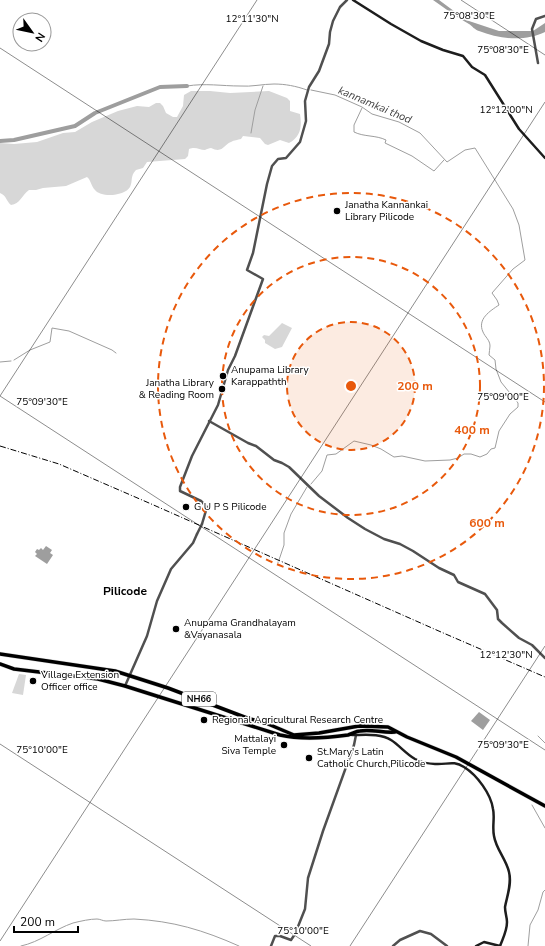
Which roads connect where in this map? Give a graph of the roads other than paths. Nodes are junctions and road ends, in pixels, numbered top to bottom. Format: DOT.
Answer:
graph roads {
  1 [pos="348,0"];
  2 [pos="353,0"];
  3 [pos="545,16"];
  4 [pos="538,63"];
  5 [pos="545,158"];
  6 [pos="209,421"];
  7 [pos="0,654"];
  8 [pos="545,658"];
  9 [pos="0,664"];
  10 [pos="129,676"];
  11 [pos="125,686"];
  12 [pos="396,732"];
  13 [pos="350,734"];
  14 [pos="356,735"];
  15 [pos="545,806"];
  16 [pos="271,946"];
  17 [pos="393,946"];
  18 [pos="447,946"];
  19 [pos="476,946"];
  20 [pos="500,946"];
  1 -- 6 [label="street"];
  2 -- 5 [label="main road"];
  3 -- 4 [label="street"];
  6 -- 8 [label="street"];
  6 -- 10 [label="street, bridge"];
  7 -- 10 [label="highway, NH66"];
  9 -- 11 [label="highway, NH66"];
  10 -- 11 [label="street"];
  10 -- 12 [label="highway, NH66"];
  11 -- 13 [label="highway, NH66"];
  12 -- 13 [label="highway, NH66"];
  12 -- 15 [label="highway, NH66"];
  13 -- 14 [label="main road, NH66"];
  14 -- 16 [label="street"];
  14 -- 20 [label="main road, NH66"];
  17 -- 18 [label="street"];
  19 -- 20 [label="main road"];
}
